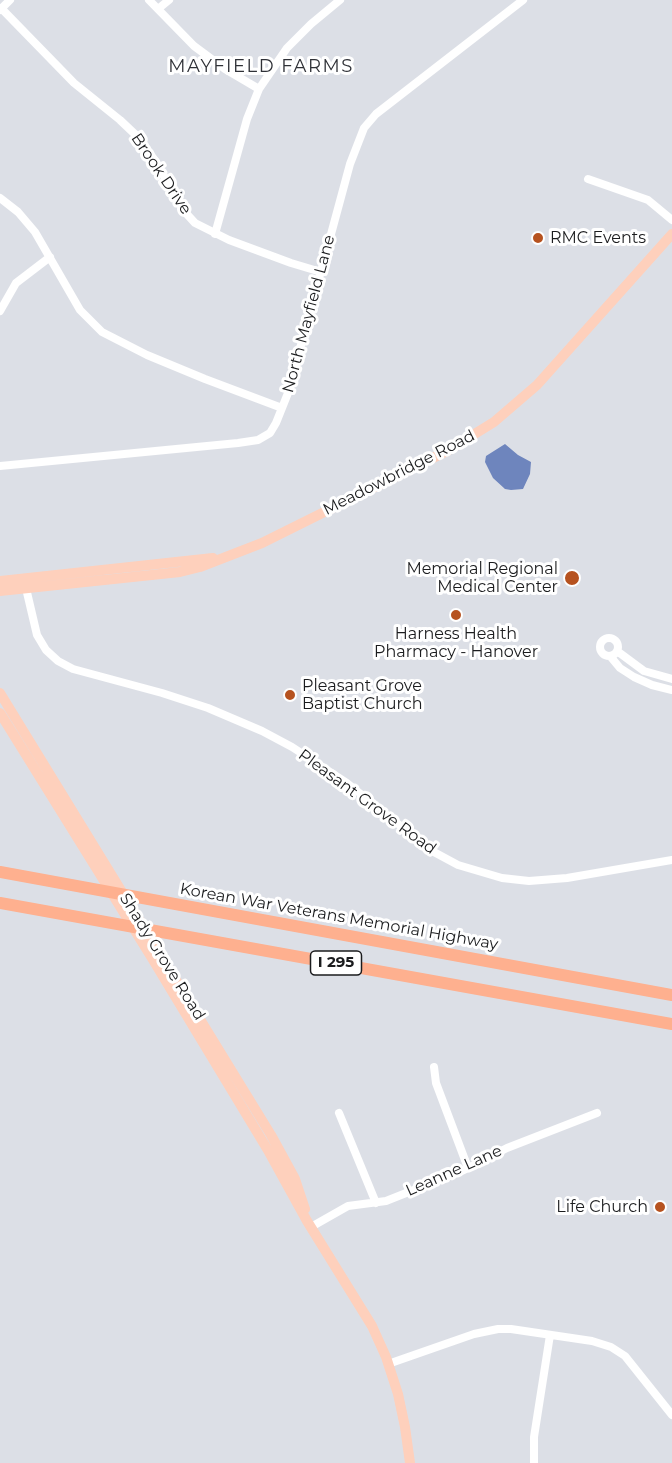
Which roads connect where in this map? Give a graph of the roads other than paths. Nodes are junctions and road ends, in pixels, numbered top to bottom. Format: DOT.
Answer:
graph roads {
  1 [pos="10,0"];
  2 [pos="149,0"];
  3 [pos="169,0"];
  4 [pos="340,0"];
  5 [pos="523,0"];
  6 [pos="1,9"];
  7 [pos="158,9"];
  8 [pos="259,89"];
  9 [pos="588,179"];
  10 [pos="0,198"];
  11 [pos="672,220"];
  12 [pos="215,234"];
  13 [pos="672,234"];
  14 [pos="50,257"];
  15 [pos="321,272"];
  16 [pos="0,311"];
  17 [pos="282,408"];
  18 [pos="0,466"];
  19 [pos="0,581"];
  20 [pos="25,583"];
  21 [pos="0,591"];
  22 [pos="672,680"];
  23 [pos="672,690"];
  24 [pos="0,693"];
  25 [pos="0,713"];
  26 [pos="672,860"];
  27 [pos="3,872"];
  28 [pos="0,903"];
  29 [pos="672,994"];
  30 [pos="672,1024"];
  31 [pos="212,1048"];
  32 [pos="434,1067"];
  33 [pos="339,1113"];
  34 [pos="597,1113"];
  35 [pos="468,1168"];
  36 [pos="376,1203"];
  37 [pos="311,1227"];
  38 [pos="550,1335"];
  39 [pos="388,1364"];
  40 [pos="672,1415"];
  41 [pos="410,1463"];
  42 [pos="534,1463"];
  1 -- 6 [label="street"];
  2 -- 7 [label="street"];
  3 -- 7 [label="street"];
  4 -- 8 [label="street"];
  5 -- 15 [label="street, North Mayfield Lane"];
  6 -- 12 [label="street, Brook Drive"];
  7 -- 8 [label="street"];
  8 -- 12 [label="street"];
  9 -- 11 [label="street"];
  10 -- 14 [label="street"];
  12 -- 15 [label="street, Brook Drive"];
  13 -- 20 [label="main road, Meadowbridge Road"];
  14 -- 16 [label="street"];
  14 -- 17 [label="street"];
  15 -- 17 [label="street, North Mayfield Lane"];
  17 -- 18 [label="street, North Mayfield Lane"];
  19 -- 20 [label="main road, Meadowbridge Road"];
  20 -- 21 [label="main road, Meadowbridge Road"];
  20 -- 26 [label="street, Pleasant Grove Road"];
  22 -- 23 [label="street"];
  24 -- 31 [label="main road, Shady Grove Road"];
  25 -- 31 [label="main road, Shady Grove Road"];
  27 -- 29 [label="highway, Korean War Veterans Memorial Highway / I 295"];
  28 -- 30 [label="highway, I 295"];
  31 -- 37 [label="main road, Shady Grove Road"];
  32 -- 35 [label="street"];
  33 -- 36 [label="street"];
  34 -- 35 [label="street, Leanne Lane"];
  35 -- 36 [label="street, Leanne Lane"];
  36 -- 37 [label="street, Leanne Lane"];
  37 -- 39 [label="main road, Shady Grove Road"];
  38 -- 39 [label="street"];
  38 -- 40 [label="street"];
  38 -- 42 [label="street"];
  39 -- 41 [label="main road, Shady Grove Road"];
}
